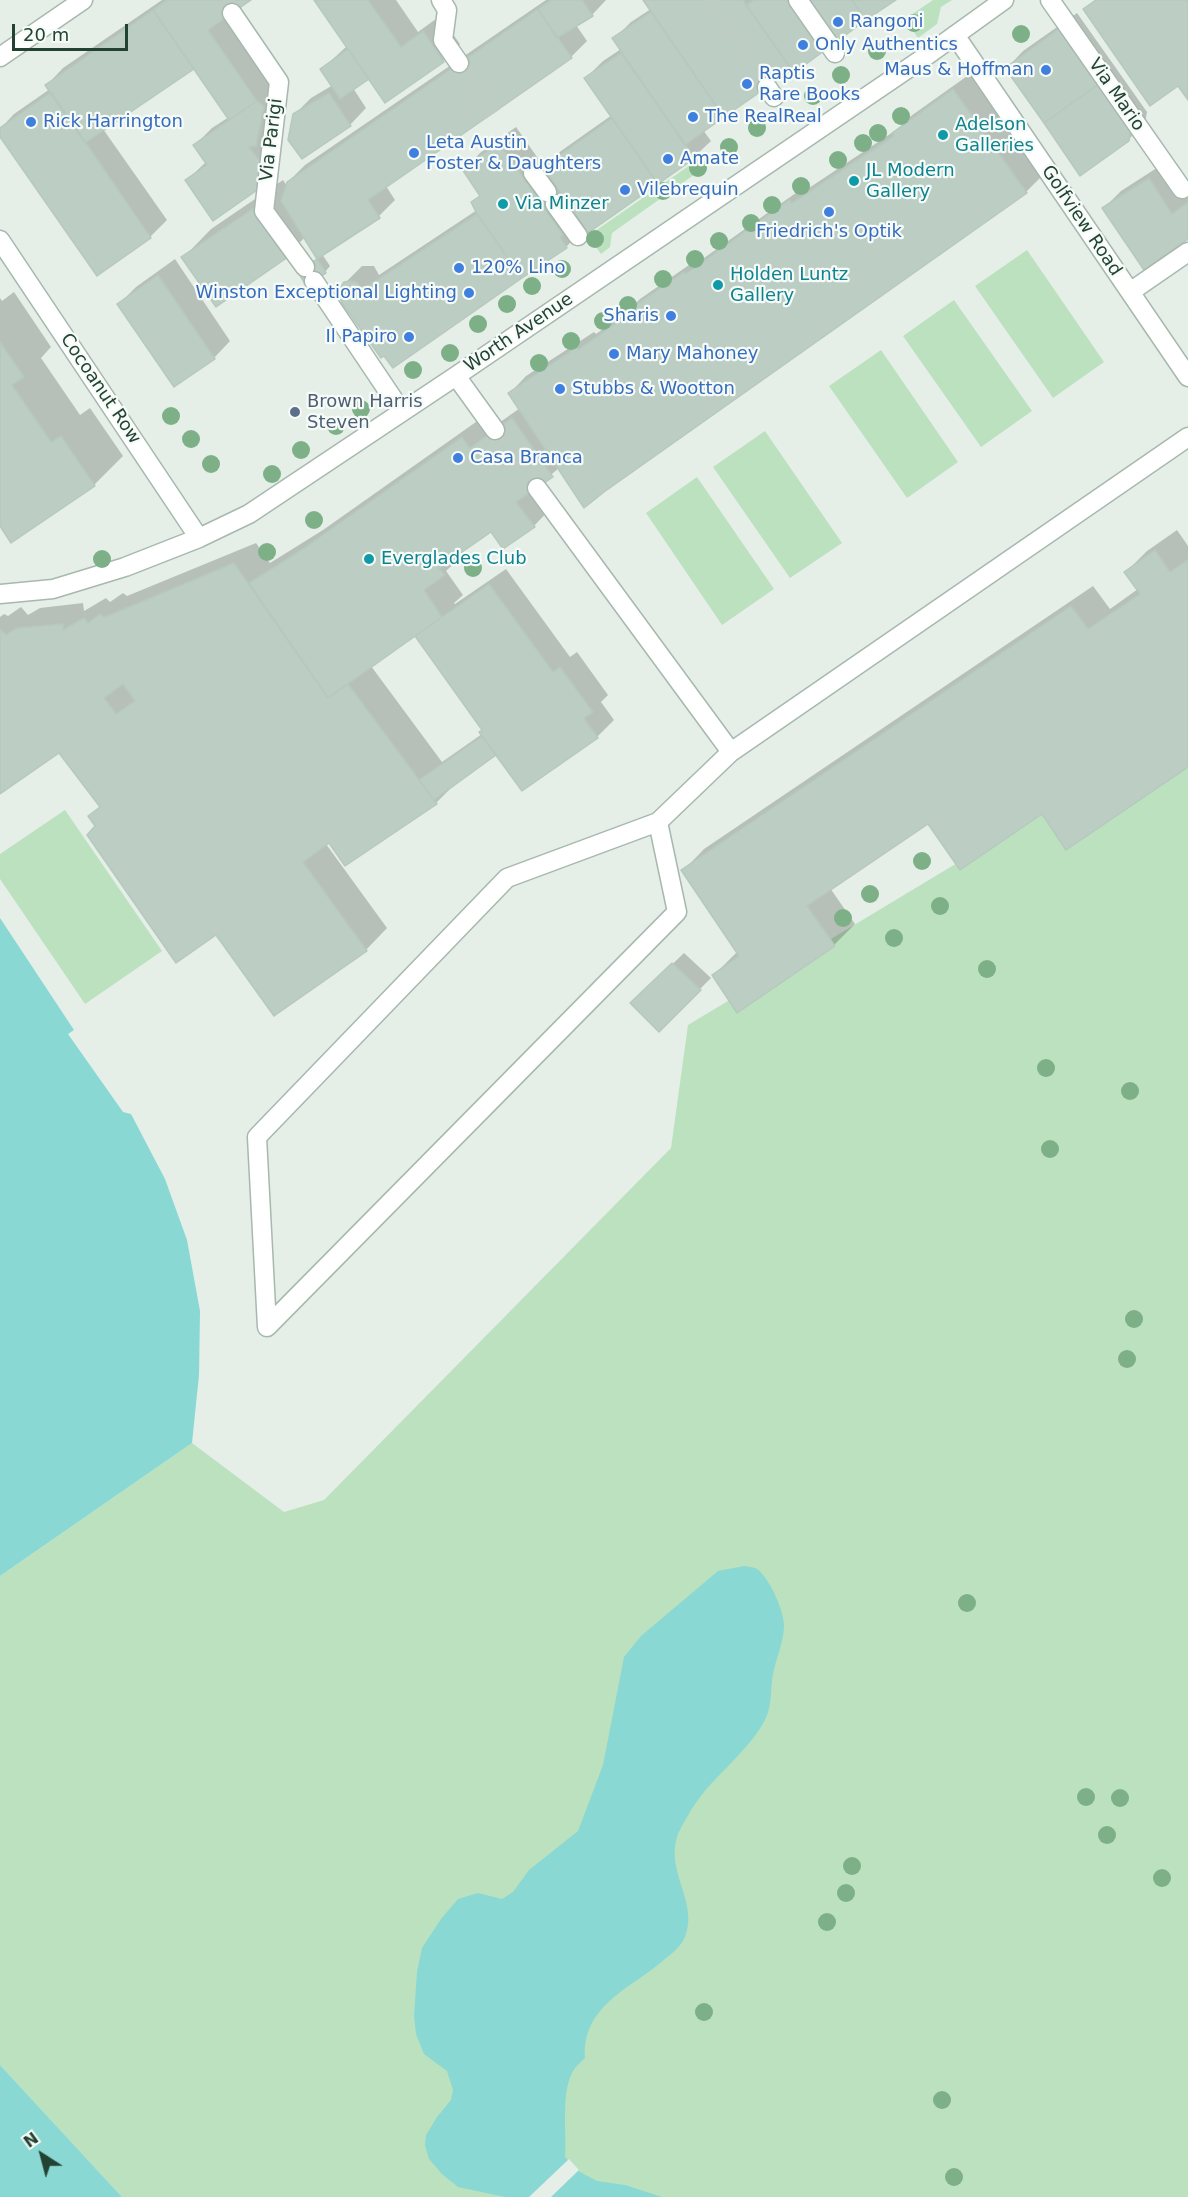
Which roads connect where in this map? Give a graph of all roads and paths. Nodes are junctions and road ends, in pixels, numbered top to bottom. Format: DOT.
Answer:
graph roads {
  1 [pos="83,0"];
  2 [pos="441,0"];
  3 [pos="798,0"];
  4 [pos="1005,0"];
  5 [pos="1050,0"];
  6 [pos="232,13"];
  7 [pos="955,35"];
  8 [pos="835,53"];
  9 [pos="0,57"];
  10 [pos="459,63"];
  11 [pos="533,173"];
  12 [pos="1182,189"];
  13 [pos="578,236"];
  14 [pos="0,240"];
  15 [pos="1188,252"];
  16 [pos="1130,292"];
  17 [pos="456,376"];
  18 [pos="1188,377"];
  19 [pos="402,412"];
  20 [pos="495,430"];
  21 [pos="1188,437"];
  22 [pos="537,488"];
  23 [pos="200,538"];
  24 [pos="0,594"];
  25 [pos="731,752"];
  26 [pos="658,822"];
  1 -- 9 [label="street"];
  2 -- 10 [label="street"];
  3 -- 8 [label="street"];
  4 -- 7 [label="street, Worth Avenue"];
  5 -- 12 [label="street, Via Mario"];
  6 -- 19 [label="street, Via Parigi"];
  7 -- 16 [label="street, Golfview Road"];
  7 -- 17 [label="street, Worth Avenue"];
  11 -- 13 [label="street"];
  14 -- 23 [label="street, Cocoanut Row"];
  15 -- 16 [label="street"];
  16 -- 18 [label="street, Golfview Road"];
  17 -- 19 [label="street, Worth Avenue"];
  17 -- 20 [label="street"];
  19 -- 23 [label="street, Worth Avenue"];
  21 -- 25 [label="street"];
  22 -- 25 [label="street"];
  23 -- 24 [label="street, Worth Avenue"];
  25 -- 26 [label="street"];
  26 -- 26 [label="street"];
}
